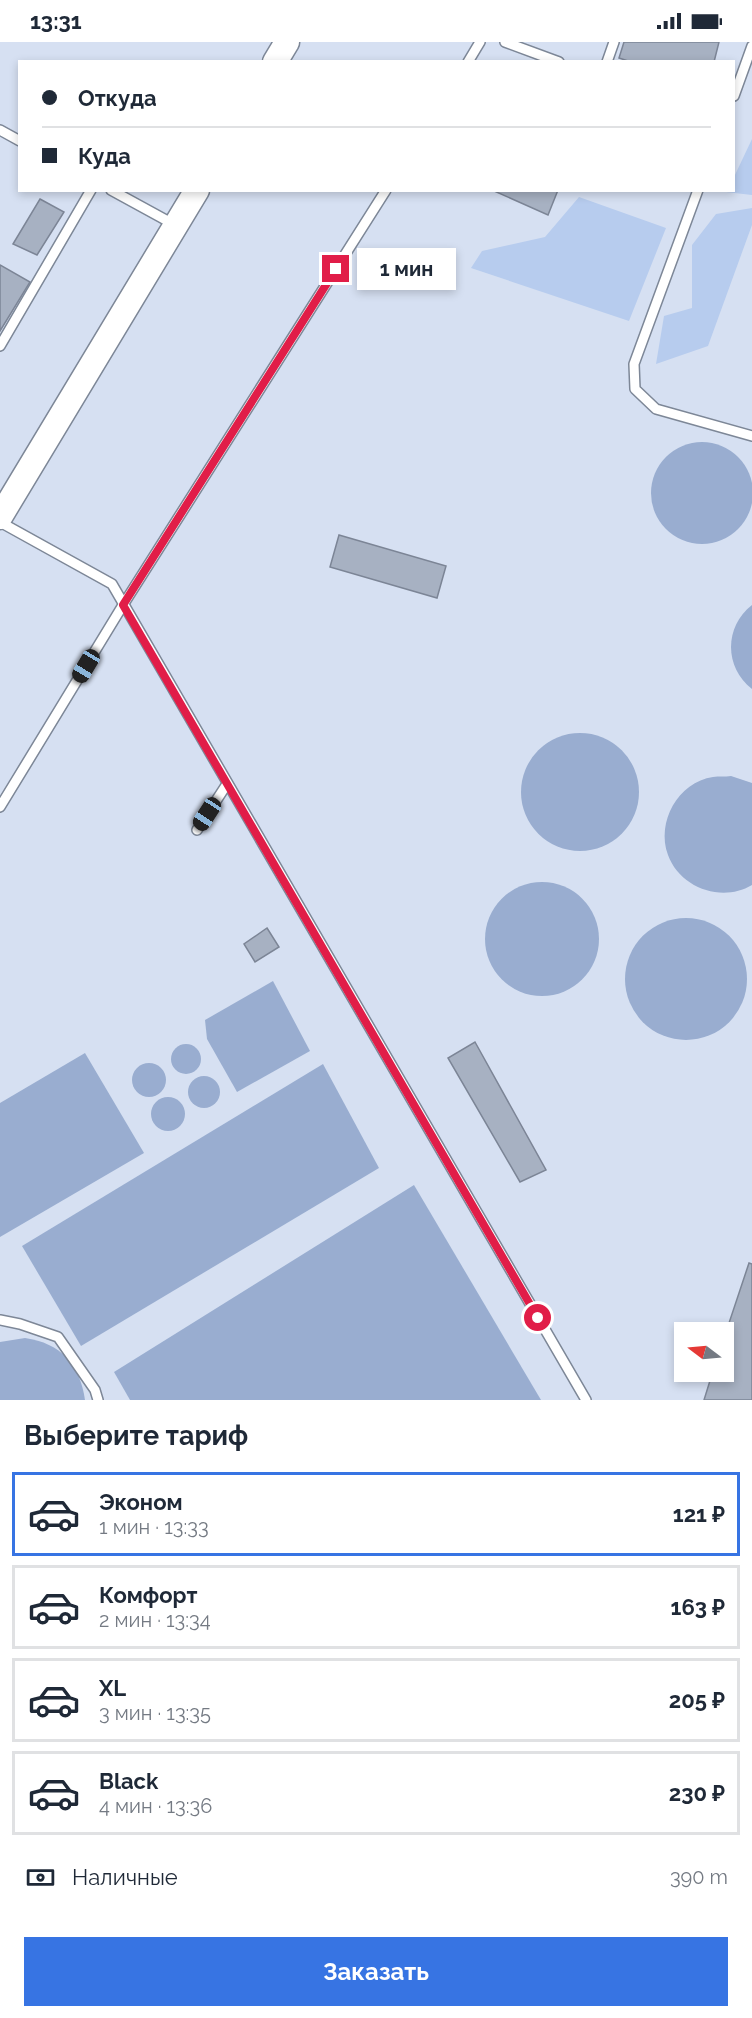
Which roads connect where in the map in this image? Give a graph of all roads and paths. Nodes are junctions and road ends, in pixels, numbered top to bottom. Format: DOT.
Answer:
graph roads {
  1 [pos="287,42"];
  2 [pos="480,42"];
  3 [pos="505,42"];
  4 [pos="614,42"];
  5 [pos="752,46"];
  6 [pos="276,60"];
  7 [pos="469,60"];
  8 [pos="554,60"];
  9 [pos="608,60"];
  10 [pos="735,93"];
  11 [pos="0,130"];
  12 [pos="18,140"];
  13 [pos="90,192"];
  14 [pos="115,192"];
  15 [pos="196,192"];
  16 [pos="385,192"];
  17 [pos="697,192"];
  18 [pos="176,226"];
  19 [pos="0,346"];
  20 [pos="752,436"];
  21 [pos="0,516"];
  22 [pos="0,522"];
  23 [pos="123,605"];
  24 [pos="227,784"];
  25 [pos="0,807"];
  26 [pos="197,830"];
  27 [pos="0,1320"];
  28 [pos="98,1400"];
  29 [pos="586,1400"];
  1 -- 6 [label="street"];
  2 -- 7 [label="lane"];
  3 -- 8 [label="lane"];
  4 -- 9 [label="lane"];
  5 -- 10 [label="lane"];
  11 -- 12 [label="lane"];
  13 -- 19 [label="lane"];
  14 -- 18 [label="lane"];
  15 -- 18 [label="street"];
  16 -- 23 [label="lane"];
  17 -- 20 [label="lane"];
  18 -- 21 [label="street"];
  22 -- 23 [label="lane"];
  23 -- 24 [label="lane"];
  23 -- 25 [label="lane"];
  24 -- 26 [label="lane"];
  24 -- 29 [label="lane"];
  27 -- 28 [label="lane"];
}
